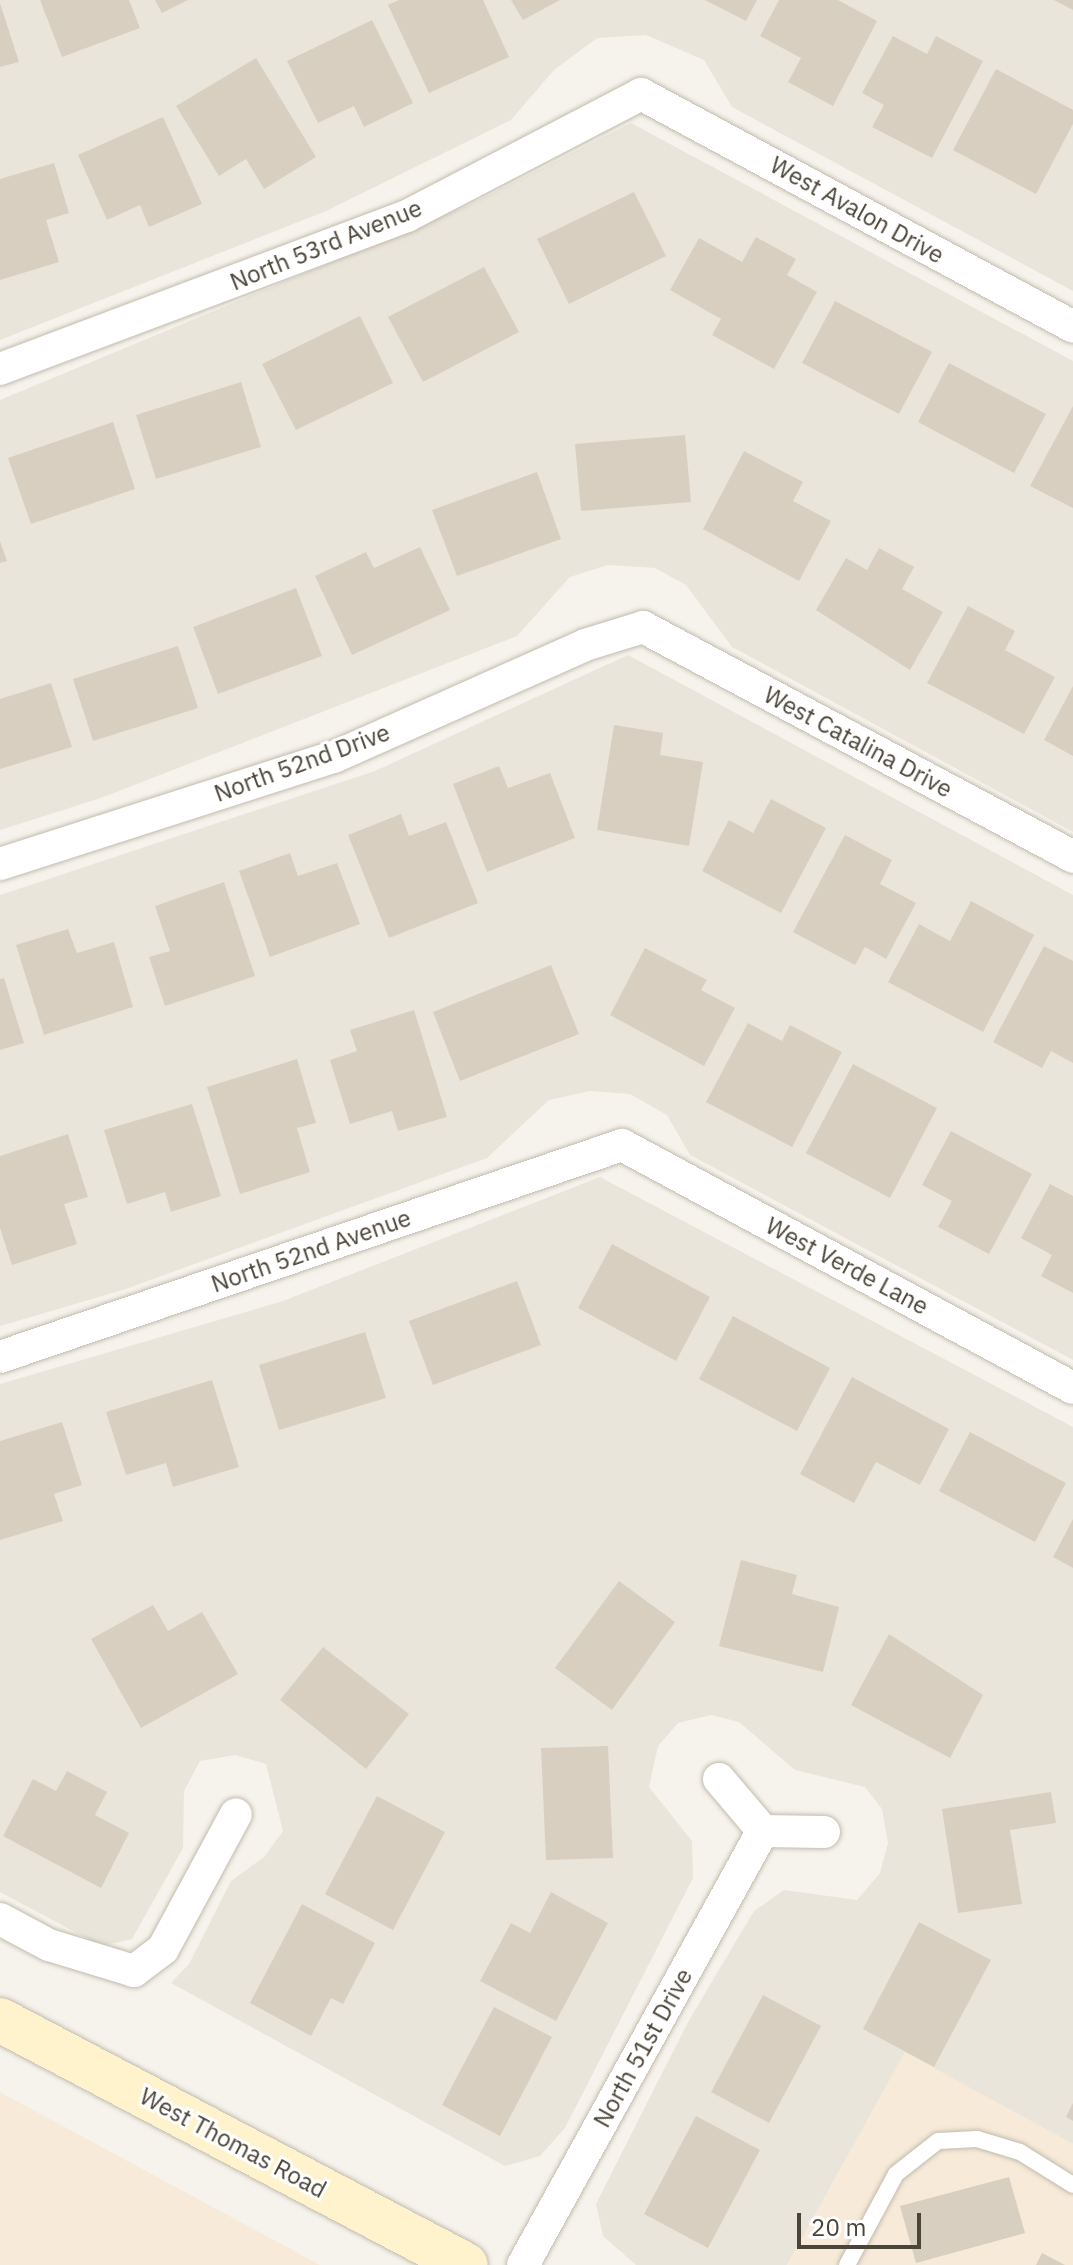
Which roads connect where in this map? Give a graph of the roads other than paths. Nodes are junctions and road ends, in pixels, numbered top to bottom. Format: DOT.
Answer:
graph roads {
  1 [pos="641,94"];
  2 [pos="1073,327"];
  3 [pos="0,369"];
  4 [pos="643,627"];
  5 [pos="1073,857"];
  6 [pos="0,864"];
  7 [pos="622,1145"];
  8 [pos="0,1357"];
  9 [pos="1073,1388"];
  10 [pos="719,1779"];
  11 [pos="236,1814"];
  12 [pos="763,1831"];
  13 [pos="824,1832"];
  14 [pos="0,1919"];
  15 [pos="0,2020"];
  16 [pos="1073,2185"];
  17 [pos="855,2262"];
  18 [pos="466,2265"];
  19 [pos="523,2265"];
  1 -- 2 [label="street, West Avalon Drive"];
  1 -- 3 [label="street, North 53rd Avenue"];
  4 -- 5 [label="street, West Catalina Drive"];
  4 -- 6 [label="street, North 52nd Drive"];
  7 -- 8 [label="street, North 52nd Avenue"];
  7 -- 9 [label="street, West Verde Lane"];
  10 -- 12 [label="street"];
  11 -- 14 [label="street"];
  12 -- 13 [label="street"];
  12 -- 19 [label="street, North 51st Drive"];
  15 -- 18 [label="main road, West Thomas Road"];
  16 -- 17 [label="lane"];
}
